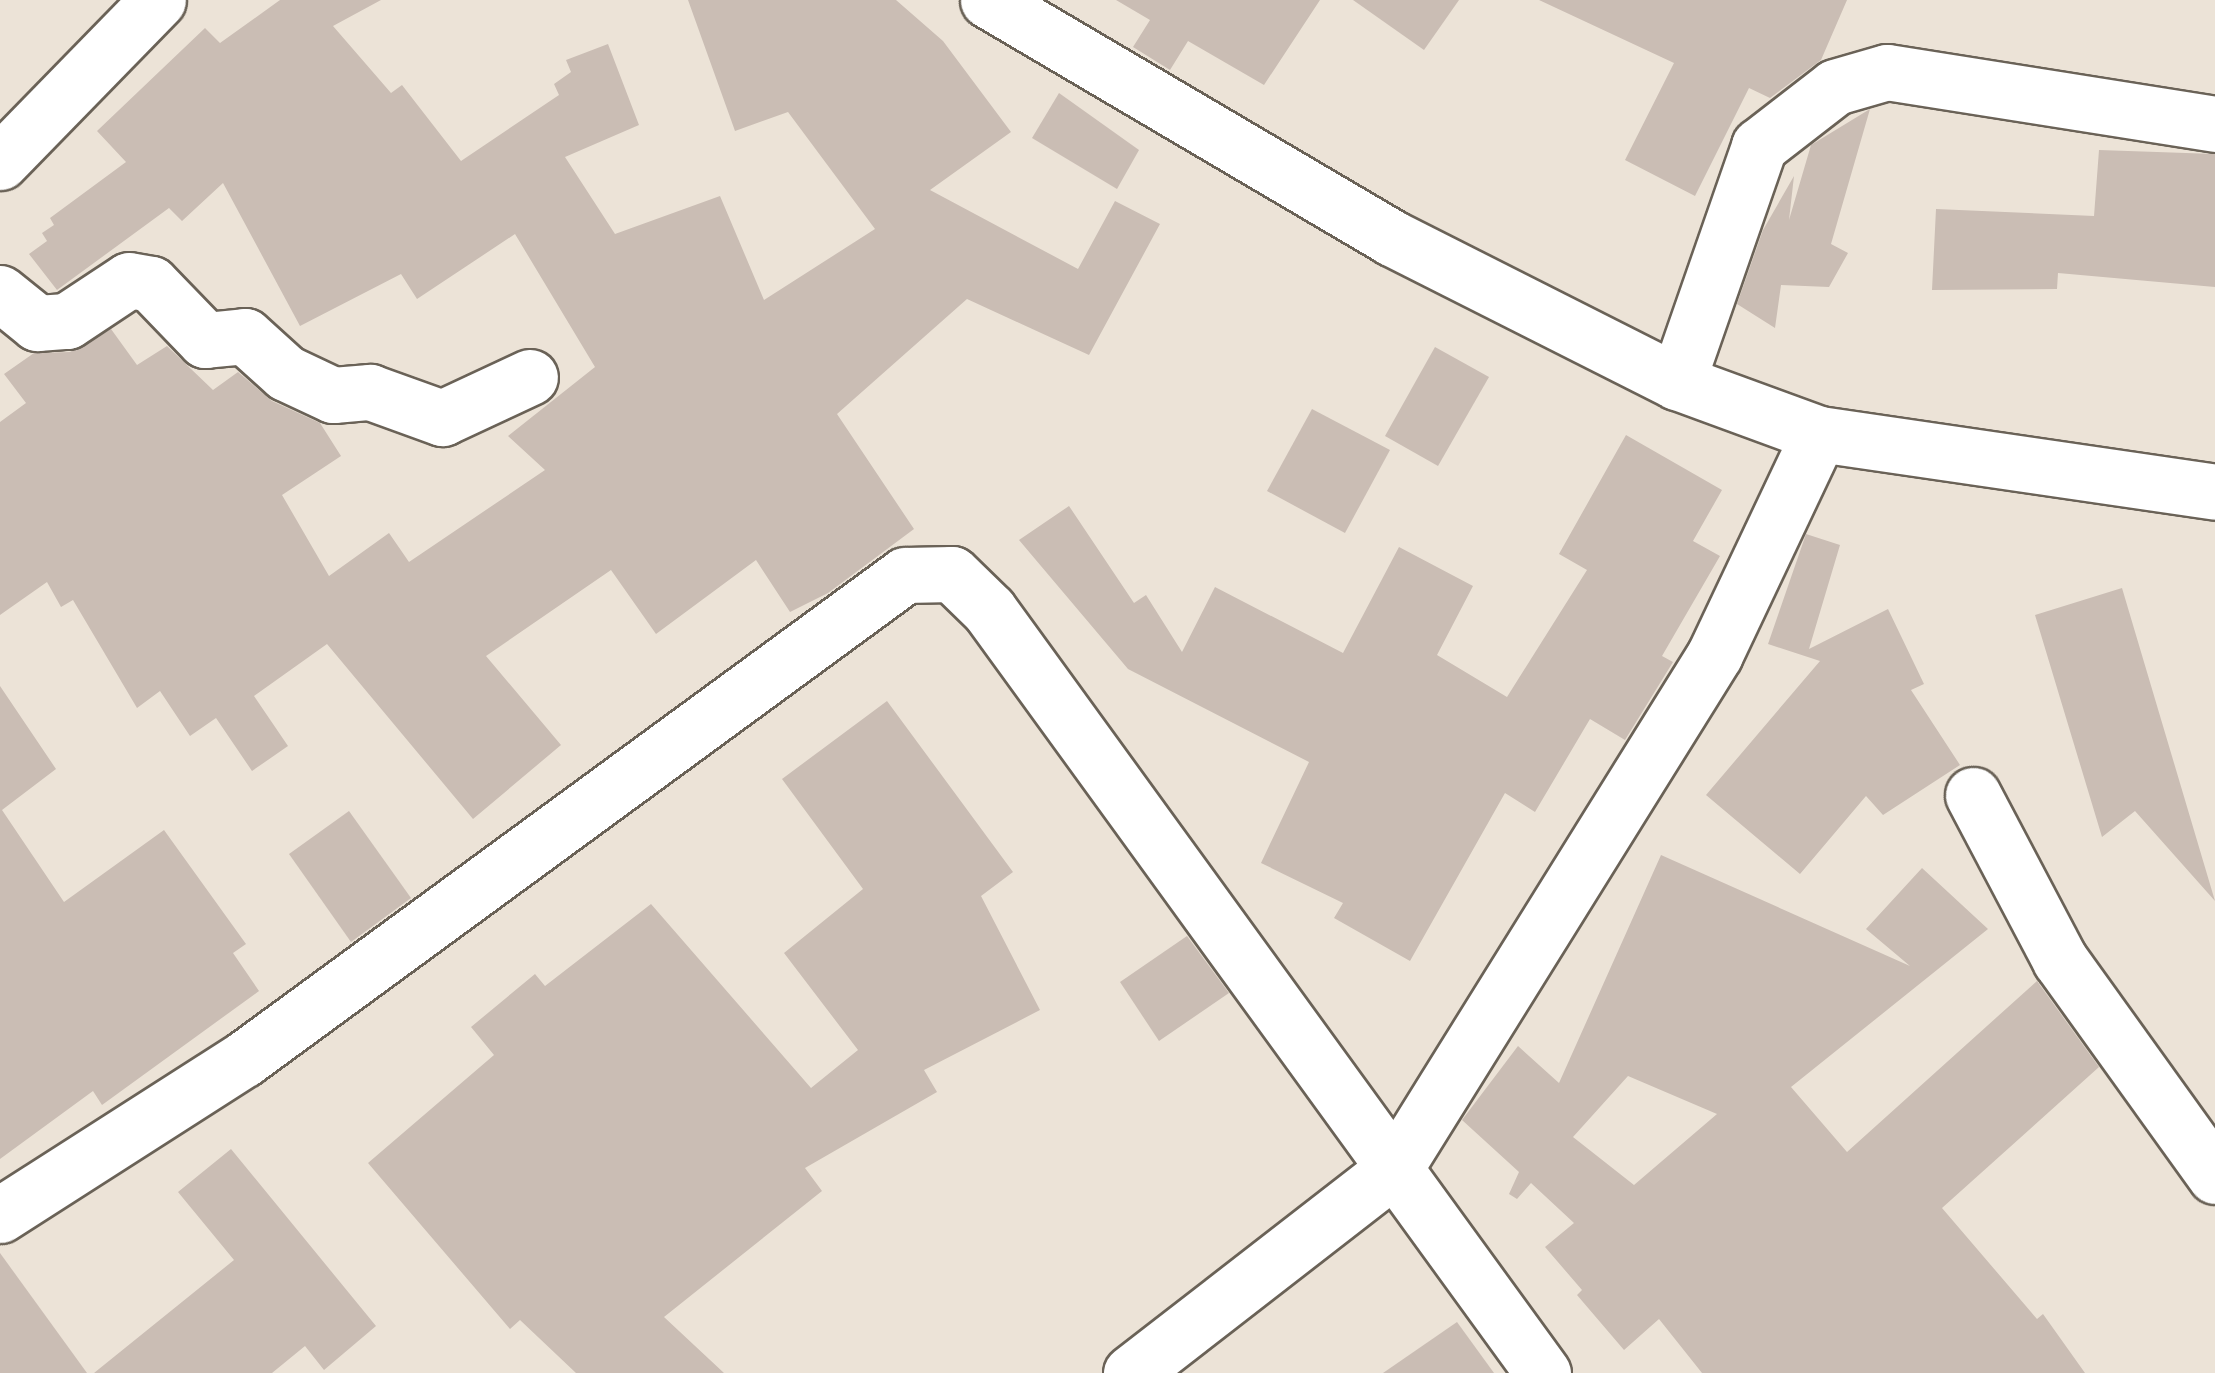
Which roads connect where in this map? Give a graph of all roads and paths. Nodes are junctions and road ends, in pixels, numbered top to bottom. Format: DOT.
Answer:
graph roads {
  1 [pos="158,0"];
  2 [pos="988,0"];
  3 [pos="2215,124"];
  4 [pos="0,162"];
  5 [pos="0,292"];
  6 [pos="530,377"];
  7 [pos="1676,382"];
  8 [pos="1819,434"];
  9 [pos="2215,492"];
  10 [pos="1973,796"];
  11 [pos="1395,1168"];
  12 [pos="2215,1176"];
  13 [pos="0,1215"];
  14 [pos="1131,1373"];
  15 [pos="1543,1373"];
  1 -- 4 [label="street"];
  2 -- 7 [label="street"];
  3 -- 7 [label="street"];
  5 -- 6 [label="street"];
  7 -- 8 [label="street"];
  8 -- 9 [label="street"];
  8 -- 11 [label="street"];
  10 -- 12 [label="street"];
  11 -- 13 [label="street"];
  11 -- 14 [label="street"];
  11 -- 15 [label="street"];
}
